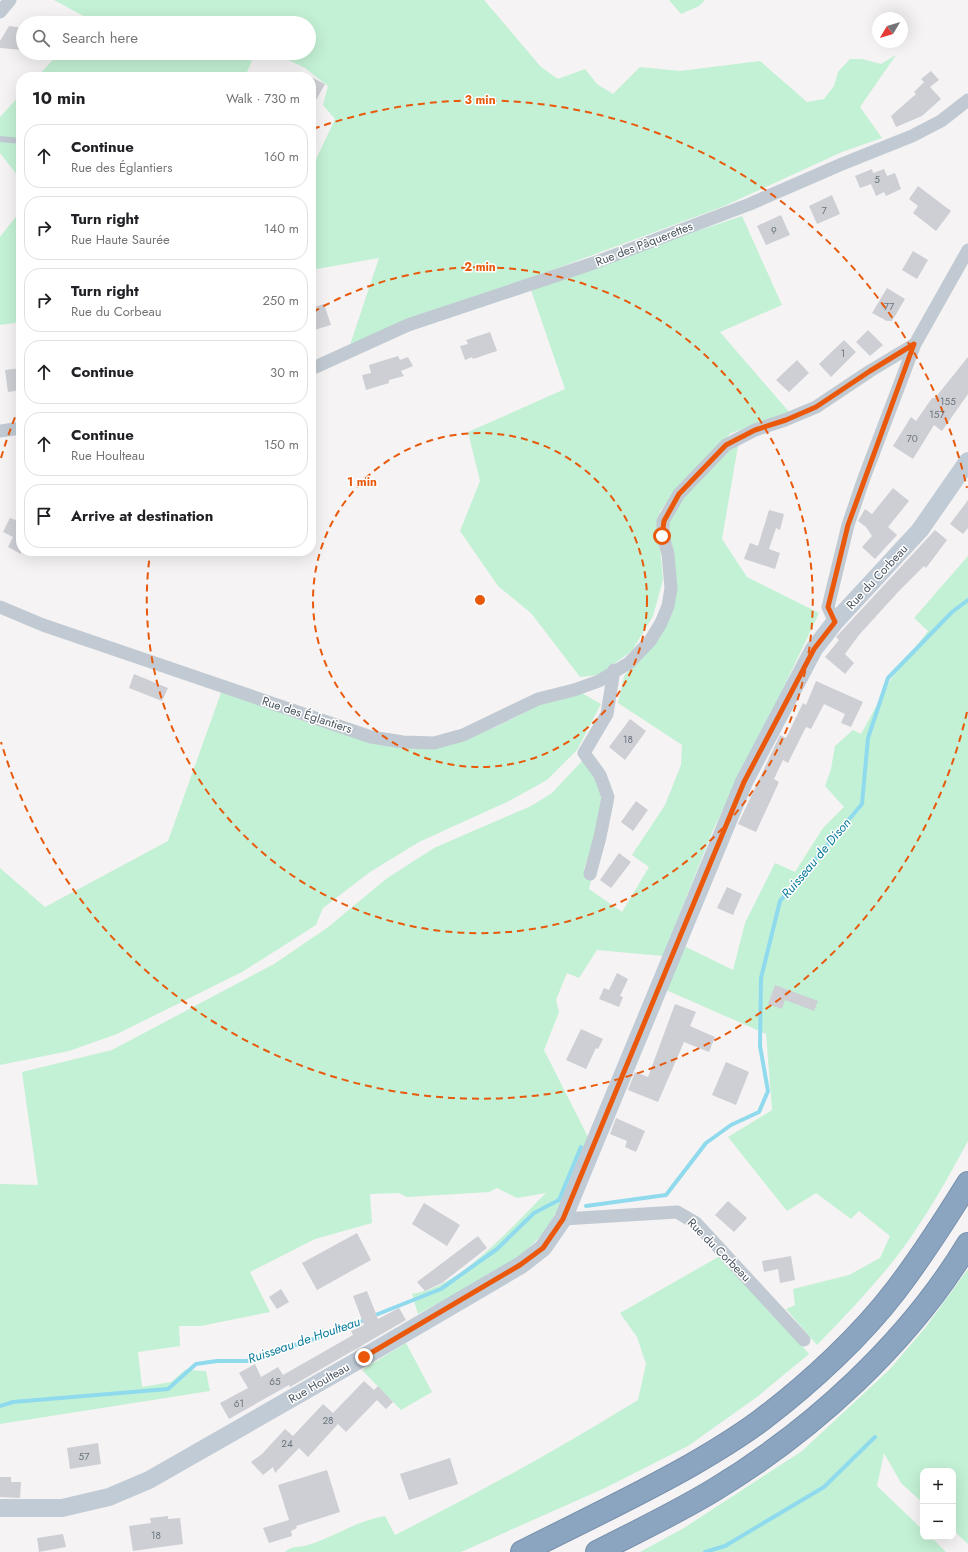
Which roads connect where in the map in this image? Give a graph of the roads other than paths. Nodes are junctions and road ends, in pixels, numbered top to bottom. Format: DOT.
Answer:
graph roads {
  1 [pos="10,0"];
  2 [pos="0,12"];
  3 [pos="968,100"];
  4 [pos="0,139"];
  5 [pos="16,141"];
  6 [pos="968,250"];
  7 [pos="914,344"];
  8 [pos="316,367"];
  9 [pos="16,429"];
  10 [pos="0,431"];
  11 [pos="968,461"];
  12 [pos="0,607"];
  13 [pos="835,622"];
  14 [pos="614,670"];
  15 [pos="590,874"];
  16 [pos="592,1149"];
  17 [pos="968,1183"];
  18 [pos="563,1219"];
  19 [pos="968,1244"];
  20 [pos="804,1340"];
  21 [pos="0,1508"];
  22 [pos="522,1552"];
  23 [pos="597,1552"];
  1 -- 2 [label="street"];
  3 -- 8 [label="street, Rue des Pâquerettes"];
  4 -- 5 [label="lane"];
  6 -- 7 [label="street"];
  7 -- 13 [label="street"];
  7 -- 14 [label="street, Rue des Églantiers"];
  9 -- 10 [label="street"];
  11 -- 13 [label="street, Rue du Corbeau"];
  12 -- 14 [label="street, Rue des Églantiers"];
  13 -- 16 [label="street, Rue du Corbeau"];
  14 -- 15 [label="street"];
  16 -- 18 [label="street, Rue Houlteau"];
  17 -- 22 [label="highway"];
  18 -- 20 [label="street, Rue du Corbeau"];
  18 -- 21 [label="street, Rue Houlteau"];
  19 -- 23 [label="highway"];
}
